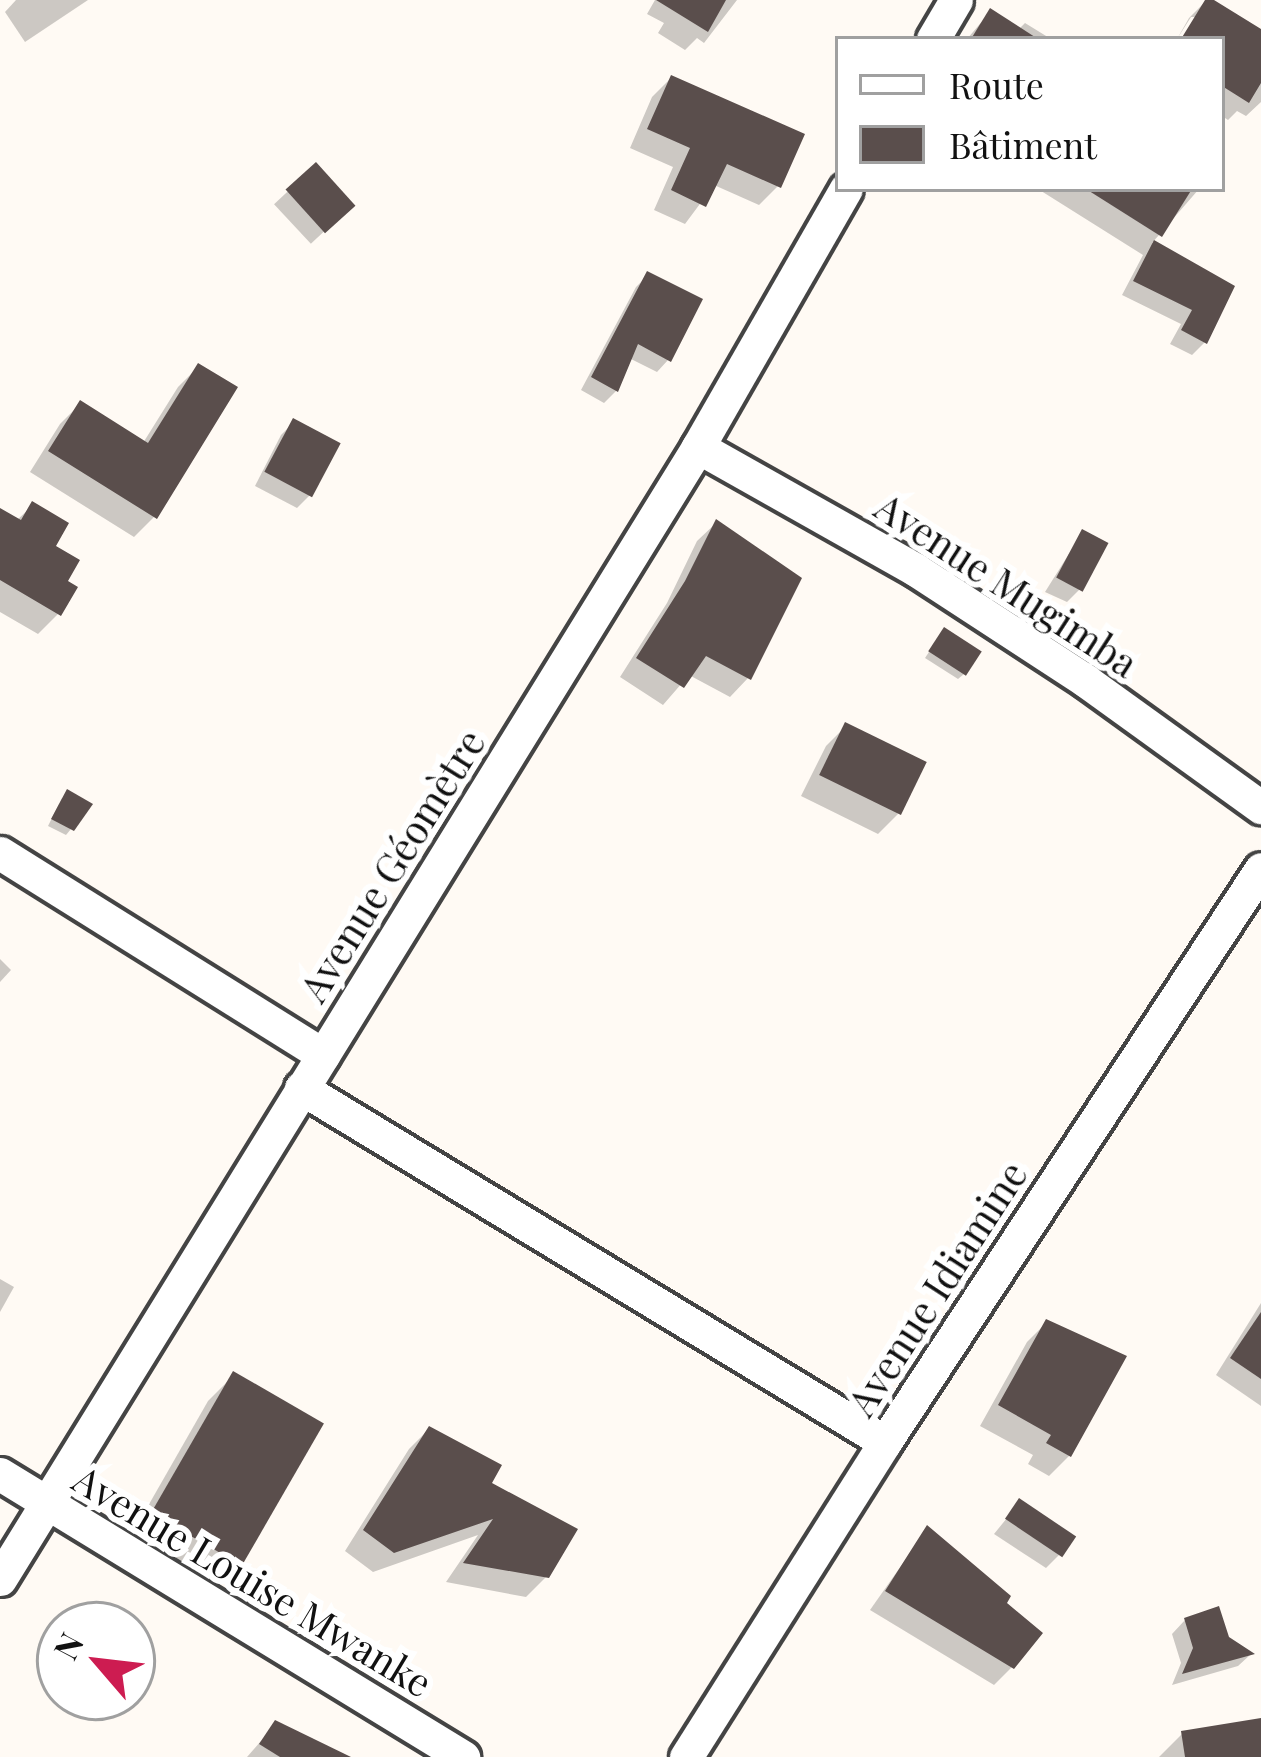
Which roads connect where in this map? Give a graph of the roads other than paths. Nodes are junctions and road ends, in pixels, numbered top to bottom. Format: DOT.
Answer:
graph roads {
  1 [pos="956,0"];
  2 [pos="935,36"];
  3 [pos="845,192"];
  4 [pos="698,447"];
  5 [pos="1261,807"];
  6 [pos="0,853"];
  7 [pos="1261,869"];
  8 [pos="323,1055"];
  9 [pos="301,1088"];
  10 [pos="885,1442"];
  11 [pos="0,1474"];
  12 [pos="46,1504"];
  13 [pos="0,1580"];
  14 [pos="463,1757"];
  15 [pos="686,1757"];
  1 -- 2 [label="street"];
  3 -- 4 [label="street, Avenue Géomètre"];
  4 -- 5 [label="street, Avenue Mugimba"];
  4 -- 8 [label="street, Avenue Géomètre"];
  6 -- 8 [label="street"];
  7 -- 10 [label="street, Avenue Idiamine"];
  8 -- 9 [label="street, Avenue Géomètre"];
  9 -- 10 [label="street"];
  9 -- 12 [label="street, Avenue Géomètre"];
  10 -- 15 [label="street, Avenue Idiamine"];
  11 -- 12 [label="street, Avenue Louise Mwanke"];
  12 -- 13 [label="street, Avenue Géomètre"];
  12 -- 14 [label="street, Avenue Louise Mwanke"];
}
